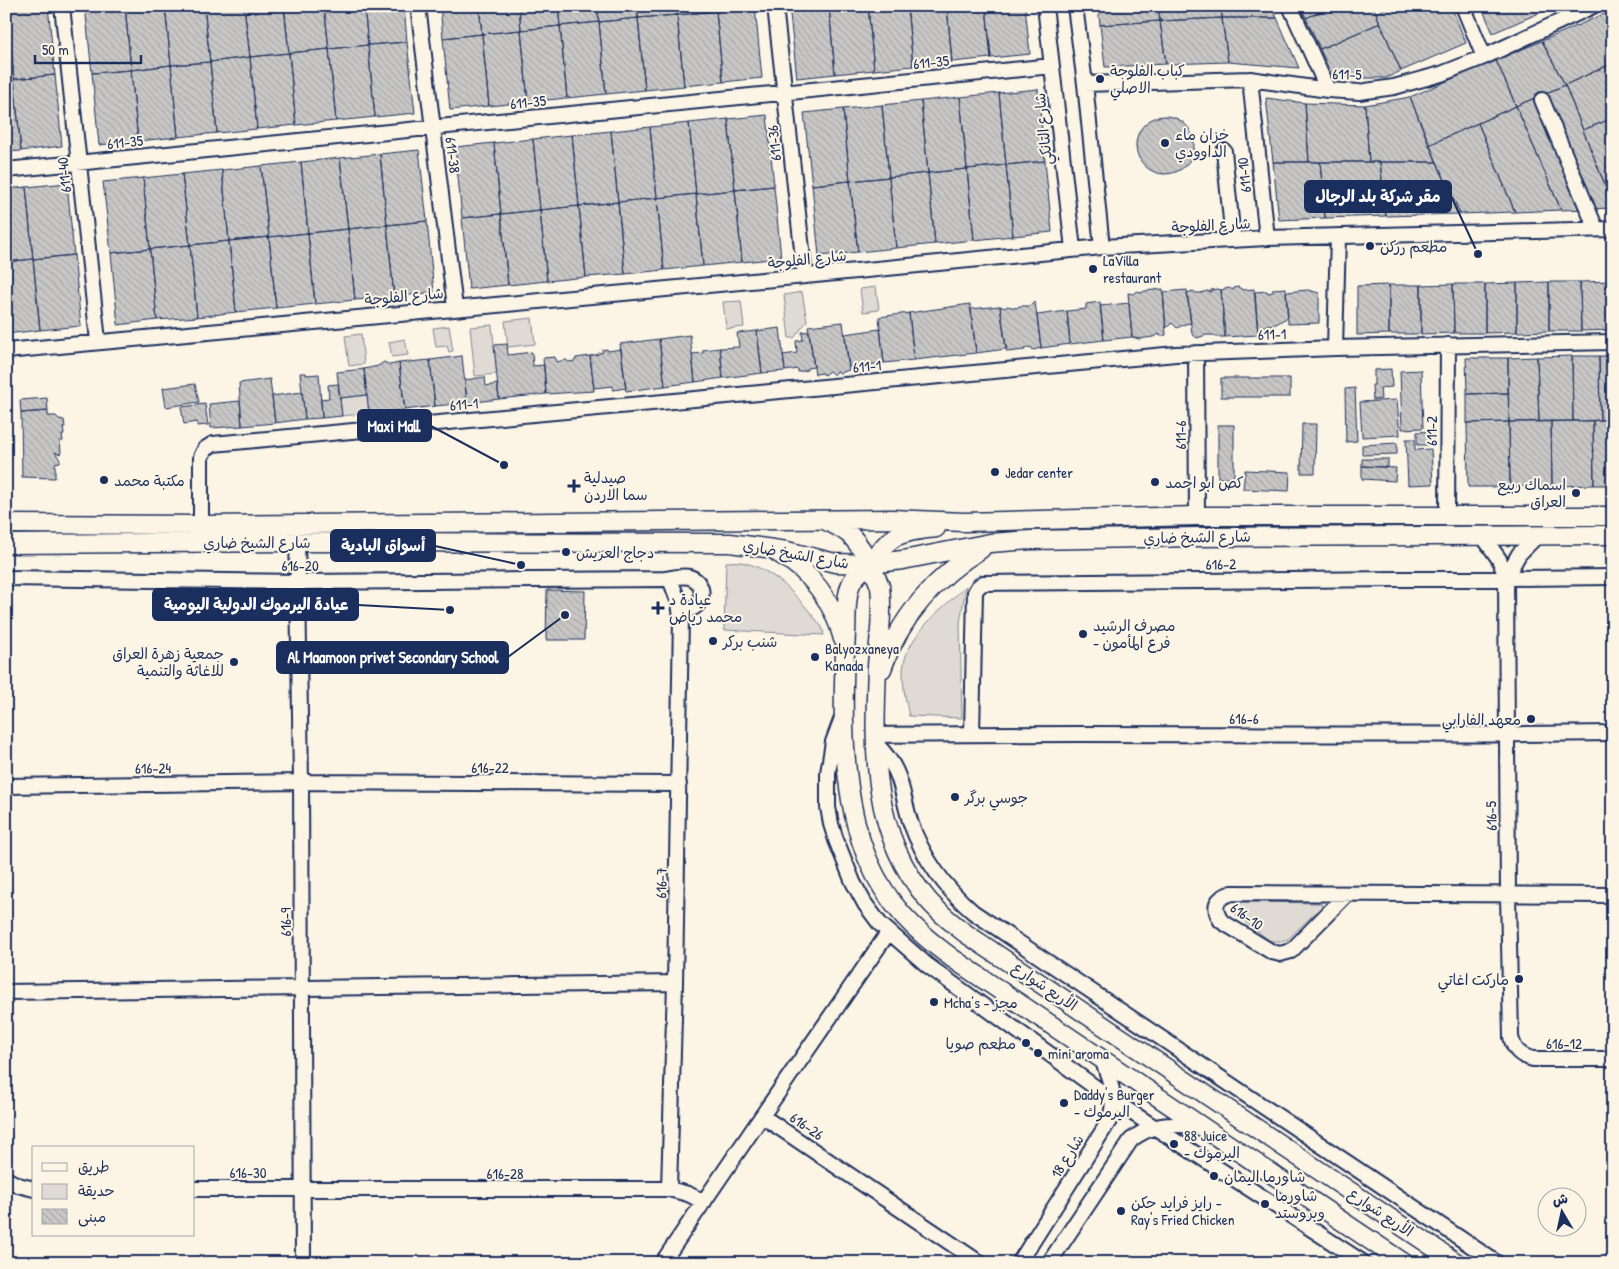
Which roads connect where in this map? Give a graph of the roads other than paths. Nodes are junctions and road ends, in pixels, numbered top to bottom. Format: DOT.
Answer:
graph roads {
  1 [pos="62,6"];
  2 [pos="418,6"];
  3 [pos="775,6"];
  4 [pos="1045,6"];
  5 [pos="1075,6"];
  6 [pos="1290,6"];
  7 [pos="1463,6"];
  8 [pos="1593,6"];
  9 [pos="1484,56"];
  10 [pos="1052,66"];
  11 [pos="1250,79"];
  12 [pos="1085,84"];
  13 [pos="1328,90"];
  14 [pos="784,93"];
  15 [pos="1542,100"];
  16 [pos="433,128"];
  17 [pos="1224,151"];
  18 [pos="79,163"];
  19 [pos="6,170"];
  20 [pos="1596,229"];
  21 [pos="1613,229"];
  22 [pos="1338,236"];
  23 [pos="1267,238"];
  24 [pos="1233,240"];
  25 [pos="1102,246"];
  26 [pos="1073,249"];
  27 [pos="805,276"];
  28 [pos="455,308"];
  29 [pos="98,341"];
  30 [pos="1613,342"];
  31 [pos="1448,346"];
  32 [pos="1335,348"];
  33 [pos="6,350"];
  34 [pos="1196,353"];
  35 [pos="1197,516"];
  36 [pos="1447,516"];
  37 [pos="1613,516"];
  38 [pos="823,520"];
  39 [pos="964,522"];
  40 [pos="6,524"];
  41 [pos="201,525"];
  42 [pos="1482,535"];
  43 [pos="1538,535"];
  44 [pos="1613,535"];
  45 [pos="297,542"];
  46 [pos="990,543"];
  47 [pos="6,544"];
  48 [pos="766,547"];
  49 [pos="869,564"];
  50 [pos="1613,577"];
  51 [pos="6,578"];
  52 [pos="1506,578"];
  53 [pos="670,579"];
  54 [pos="298,582"];
  55 [pos="681,611"];
  56 [pos="845,651"];
  57 [pos="877,684"];
  58 [pos="844,713"];
  59 [pos="1613,732"];
  60 [pos="972,734"];
  61 [pos="1506,734"];
  62 [pos="876,740"];
  63 [pos="301,782"];
  64 [pos="679,784"];
  65 [pos="6,786"];
  66 [pos="1347,894"];
  67 [pos="1508,895"];
  68 [pos="1613,895"];
  69 [pos="888,933"];
  70 [pos="675,983"];
  71 [pos="302,987"];
  72 [pos="6,992"];
  73 [pos="1518,1052"];
  74 [pos="1102,1059"];
  75 [pos="1613,1059"];
  76 [pos="1114,1102"];
  77 [pos="762,1116"];
  78 [pos="1154,1126"];
  79 [pos="1201,1126"];
  80 [pos="6,1179"];
  81 [pos="32,1188"];
  82 [pos="302,1188"];
  83 [pos="195,1189"];
  84 [pos="669,1190"];
  85 [pos="704,1202"];
  86 [pos="303,1263"];
  87 [pos="662,1263"];
  88 [pos="980,1263"];
  89 [pos="1019,1263"];
  90 [pos="1049,1263"];
  91 [pos="1364,1263"];
  92 [pos="1404,1263"];
  93 [pos="1457,1263"];
  94 [pos="1497,1263"];
  1 -- 18 [label="street, 611-40"];
  2 -- 16 [label="street, 611-38"];
  3 -- 14 [label="street, 611-36"];
  4 -- 10 [label="street, شارع التانكي"];
  5 -- 12 [label="street"];
  6 -- 13 [label="street"];
  7 -- 9 [label="street"];
  8 -- 9 [label="street, 611-5"];
  9 -- 13 [label="street, 611-5"];
  10 -- 14 [label="street, 611-35"];
  10 -- 26 [label="street, شارع التانكي"];
  11 -- 12 [label="street, 611-5"];
  11 -- 13 [label="street, 611-5"];
  11 -- 23 [label="street, 611-10"];
  12 -- 25 [label="street"];
  14 -- 16 [label="street, 611-35"];
  14 -- 27 [label="street, 611-36"];
  15 -- 20 [label="street"];
  16 -- 18 [label="street, 611-35"];
  16 -- 28 [label="street, 611-38"];
  17 -- 24 [label="street"];
  18 -- 19 [label="street, 611-35"];
  18 -- 29 [label="street, 611-40"];
  20 -- 21 [label="street, شارع الفلوجة"];
  20 -- 22 [label="street, شارع الفلوجة"];
  22 -- 23 [label="street, شارع الفلوجة"];
  22 -- 32 [label="street"];
  23 -- 24 [label="street, شارع الفلوجة"];
  24 -- 25 [label="street, شارع الفلوجة"];
  25 -- 26 [label="street, شارع الفلوجة"];
  26 -- 27 [label="street, شارع الفلوجة"];
  27 -- 28 [label="street, شارع الفلوجة"];
  28 -- 29 [label="street, شارع الفلوجة"];
  29 -- 33 [label="street, شارع الفلوجة"];
  30 -- 31 [label="street, 611-1"];
  31 -- 32 [label="street, 611-1"];
  31 -- 36 [label="street, 611-2"];
  32 -- 34 [label="street, 611-1"];
  34 -- 35 [label="street, 611-6"];
  34 -- 41 [label="street, 611-1"];
  35 -- 36 [label="main road, شارع الشيخ ضاري"];
  35 -- 39 [label="main road, شارع الشيخ ضاري"];
  36 -- 37 [label="main road, شارع الشيخ ضاري"];
  38 -- 39 [label="main road, شارع الشيخ ضاري"];
  38 -- 41 [label="main road, شارع الشيخ ضاري"];
  38 -- 49 [label="main road, الأربع شوارع"];
  39 -- 49 [label="main road, الأربع شوارع"];
  40 -- 41 [label="main road, شارع الشيخ ضاري"];
  42 -- 43 [label="main road, شارع الشيخ ضاري"];
  42 -- 46 [label="main road, شارع الشيخ ضاري"];
  42 -- 52 [label="street"];
  43 -- 44 [label="main road, شارع الشيخ ضاري"];
  43 -- 52 [label="street"];
  45 -- 47 [label="main road, شارع الشيخ ضاري"];
  45 -- 48 [label="main road, شارع الشيخ ضاري"];
  45 -- 54 [label="street, 616-9"];
  46 -- 49 [label="main road, شارع الشيخ ضاري"];
  46 -- 57 [label="main road"];
  48 -- 49 [label="main road, شارع الشيخ ضاري"];
  48 -- 56 [label="main road"];
  49 -- 56 [label="main road, الأربع شوارع"];
  49 -- 57 [label="main road, الأربع شوارع"];
  50 -- 52 [label="street, 616-2"];
  51 -- 54 [label="street, 616-20"];
  52 -- 60 [label="street, 616-2"];
  52 -- 61 [label="street, 616-5"];
  53 -- 54 [label="street, 616-20"];
  53 -- 55 [label="street, 616-7"];
  53 -- 55 [label="street, 616-20"];
  54 -- 63 [label="street, 616-9"];
  55 -- 64 [label="street, 616-7"];
  56 -- 58 [label="main road, الأربع شوارع"];
  57 -- 62 [label="main road, الأربع شوارع"];
  58 -- 69 [label="street"];
  58 -- 74 [label="main road, الأربع شوارع"];
  59 -- 61 [label="street, 616-6"];
  60 -- 61 [label="street, 616-6"];
  60 -- 62 [label="street, 616-6"];
  61 -- 67 [label="street, 616-5"];
  62 -- 93 [label="main road, الأربع شوارع"];
  62 -- 94 [label="street"];
  63 -- 64 [label="street, 616-22"];
  63 -- 65 [label="street, 616-24"];
  63 -- 71 [label="street, 616-9"];
  64 -- 70 [label="street, 616-7"];
  66 -- 66 [label="street, 616-10"];
  66 -- 67 [label="street, 616-10"];
  67 -- 68 [label="street, 616-10"];
  67 -- 73 [label="street, 616-5"];
  69 -- 76 [label="street"];
  69 -- 77 [label="street"];
  70 -- 71 [label="street"];
  70 -- 84 [label="street, 616-7"];
  71 -- 72 [label="street"];
  71 -- 82 [label="street, 616-9"];
  73 -- 75 [label="street, 616-12"];
  74 -- 76 [label="street, شارع 18"];
  74 -- 79 [label="main road, الأربع شوارع"];
  76 -- 78 [label="street"];
  76 -- 89 [label="street, شارع 18"];
  77 -- 85 [label="street"];
  77 -- 88 [label="street, 616-26"];
  78 -- 79 [label="street"];
  78 -- 90 [label="street"];
  78 -- 91 [label="street"];
  79 -- 92 [label="main road, الأربع شوارع"];
  80 -- 81 [label="street"];
  82 -- 83 [label="street, 616-30"];
  82 -- 84 [label="street, 616-28"];
  82 -- 86 [label="street, 616-9"];
  84 -- 85 [label="street, 616-28"];
  85 -- 87 [label="street"];
}
